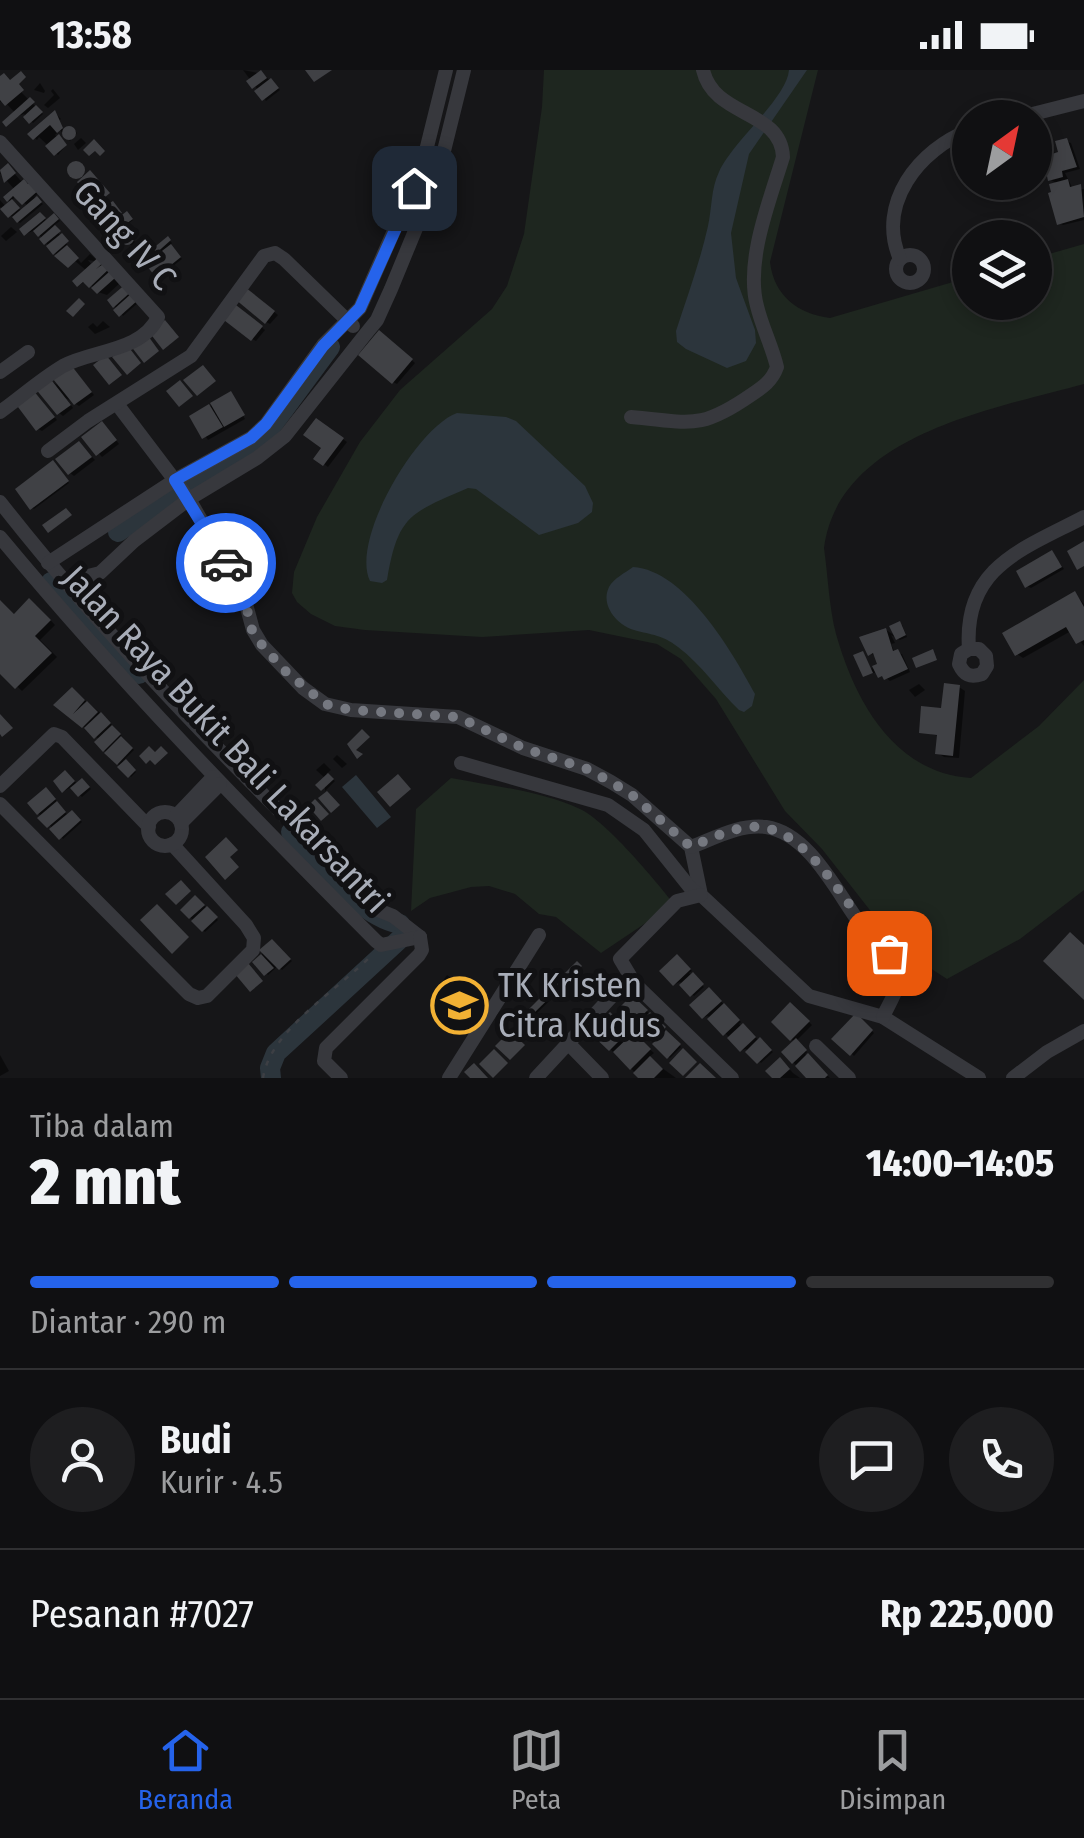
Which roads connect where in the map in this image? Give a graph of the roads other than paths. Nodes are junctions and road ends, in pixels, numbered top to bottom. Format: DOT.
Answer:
graph roads {
  1 [pos="446,70"];
  2 [pos="464,70"];
  3 [pos="702,70"];
  4 [pos="1084,101"];
  5 [pos="1052,109"];
  6 [pos="952,137"];
  7 [pos="0,142"];
  8 [pos="900,259"];
  9 [pos="348,320"];
  10 [pos="364,336"];
  11 [pos="28,352"];
  12 [pos="0,372"];
  13 [pos="117,404"];
  14 [pos="0,412"];
  15 [pos="631,417"];
  16 [pos="48,451"];
  17 [pos="175,480"];
  18 [pos="189,499"];
  19 [pos="0,502"];
  20 [pos="1084,517"];
  21 [pos="107,527"];
  22 [pos="0,537"];
  23 [pos="122,552"];
  24 [pos="48,563"];
  25 [pos="64,582"];
  26 [pos="969,648"];
  27 [pos="461,763"];
  28 [pos="222,775"];
  29 [pos="0,786"];
  30 [pos="0,804"];
  31 [pos="178,819"];
  32 [pos="148,828"];
  33 [pos="172,844"];
  34 [pos="691,847"];
  35 [pos="701,895"];
  36 [pos="539,935"];
  37 [pos="402,940"];
  38 [pos="635,984"];
  39 [pos="883,1017"];
  40 [pos="1084,1031"];
  41 [pos="567,1042"];
  42 [pos="816,1046"];
  43 [pos="341,1078"];
  44 [pos="448,1078"];
  45 [pos="536,1078"];
  46 [pos="602,1078"];
  47 [pos="732,1078"];
  48 [pos="849,1078"];
  49 [pos="979,1078"];
  50 [pos="1013,1078"];
  1 -- 9 [label="street"];
  2 -- 10 [label="street"];
  3 -- 15 [label="street"];
  4 -- 5 [label="street"];
  6 -- 8 [label="street"];
  7 -- 14 [label="street, Gang IV C"];
  9 -- 10 [label="street"];
  9 -- 13 [label="street"];
  9 -- 17 [label="street"];
  10 -- 18 [label="street"];
  11 -- 12 [label="street"];
  13 -- 16 [label="street"];
  13 -- 17 [label="street"];
  17 -- 18 [label="street"];
  17 -- 21 [label="street"];
  18 -- 23 [label="street"];
  18 -- 34 [label="street"];
  19 -- 24 [label="street, Jalan Raya Bukit Bali Lakarsantri"];
  20 -- 26 [label="street"];
  21 -- 23 [label="street"];
  21 -- 24 [label="street"];
  22 -- 28 [label="street, Jalan Raya Bukit Bali Lakarsantri"];
  23 -- 25 [label="street"];
  24 -- 25 [label="street, Jalan Raya Bukit Bali Lakarsantri"];
  25 -- 28 [label="street, Jalan Raya Bukit Bali Lakarsantri"];
  27 -- 35 [label="street"];
  28 -- 31 [label="street"];
  28 -- 37 [label="street, Jalan Raya Bukit Bali Lakarsantri"];
  28 -- 37 [label="street, Jalan Raya Bukit Bali Lakarsantri"];
  29 -- 32 [label="street"];
  30 -- 33 [label="street"];
  31 -- 32 [label="street"];
  31 -- 33 [label="street"];
  32 -- 33 [label="street"];
  34 -- 35 [label="street"];
  34 -- 39 [label="street"];
  35 -- 38 [label="street"];
  35 -- 39 [label="street"];
  36 -- 44 [label="street"];
  37 -- 43 [label="street"];
  38 -- 41 [label="street"];
  38 -- 47 [label="street"];
  39 -- 49 [label="street"];
  40 -- 50 [label="street"];
  41 -- 45 [label="street"];
  41 -- 46 [label="street"];
  42 -- 48 [label="street"];
}
